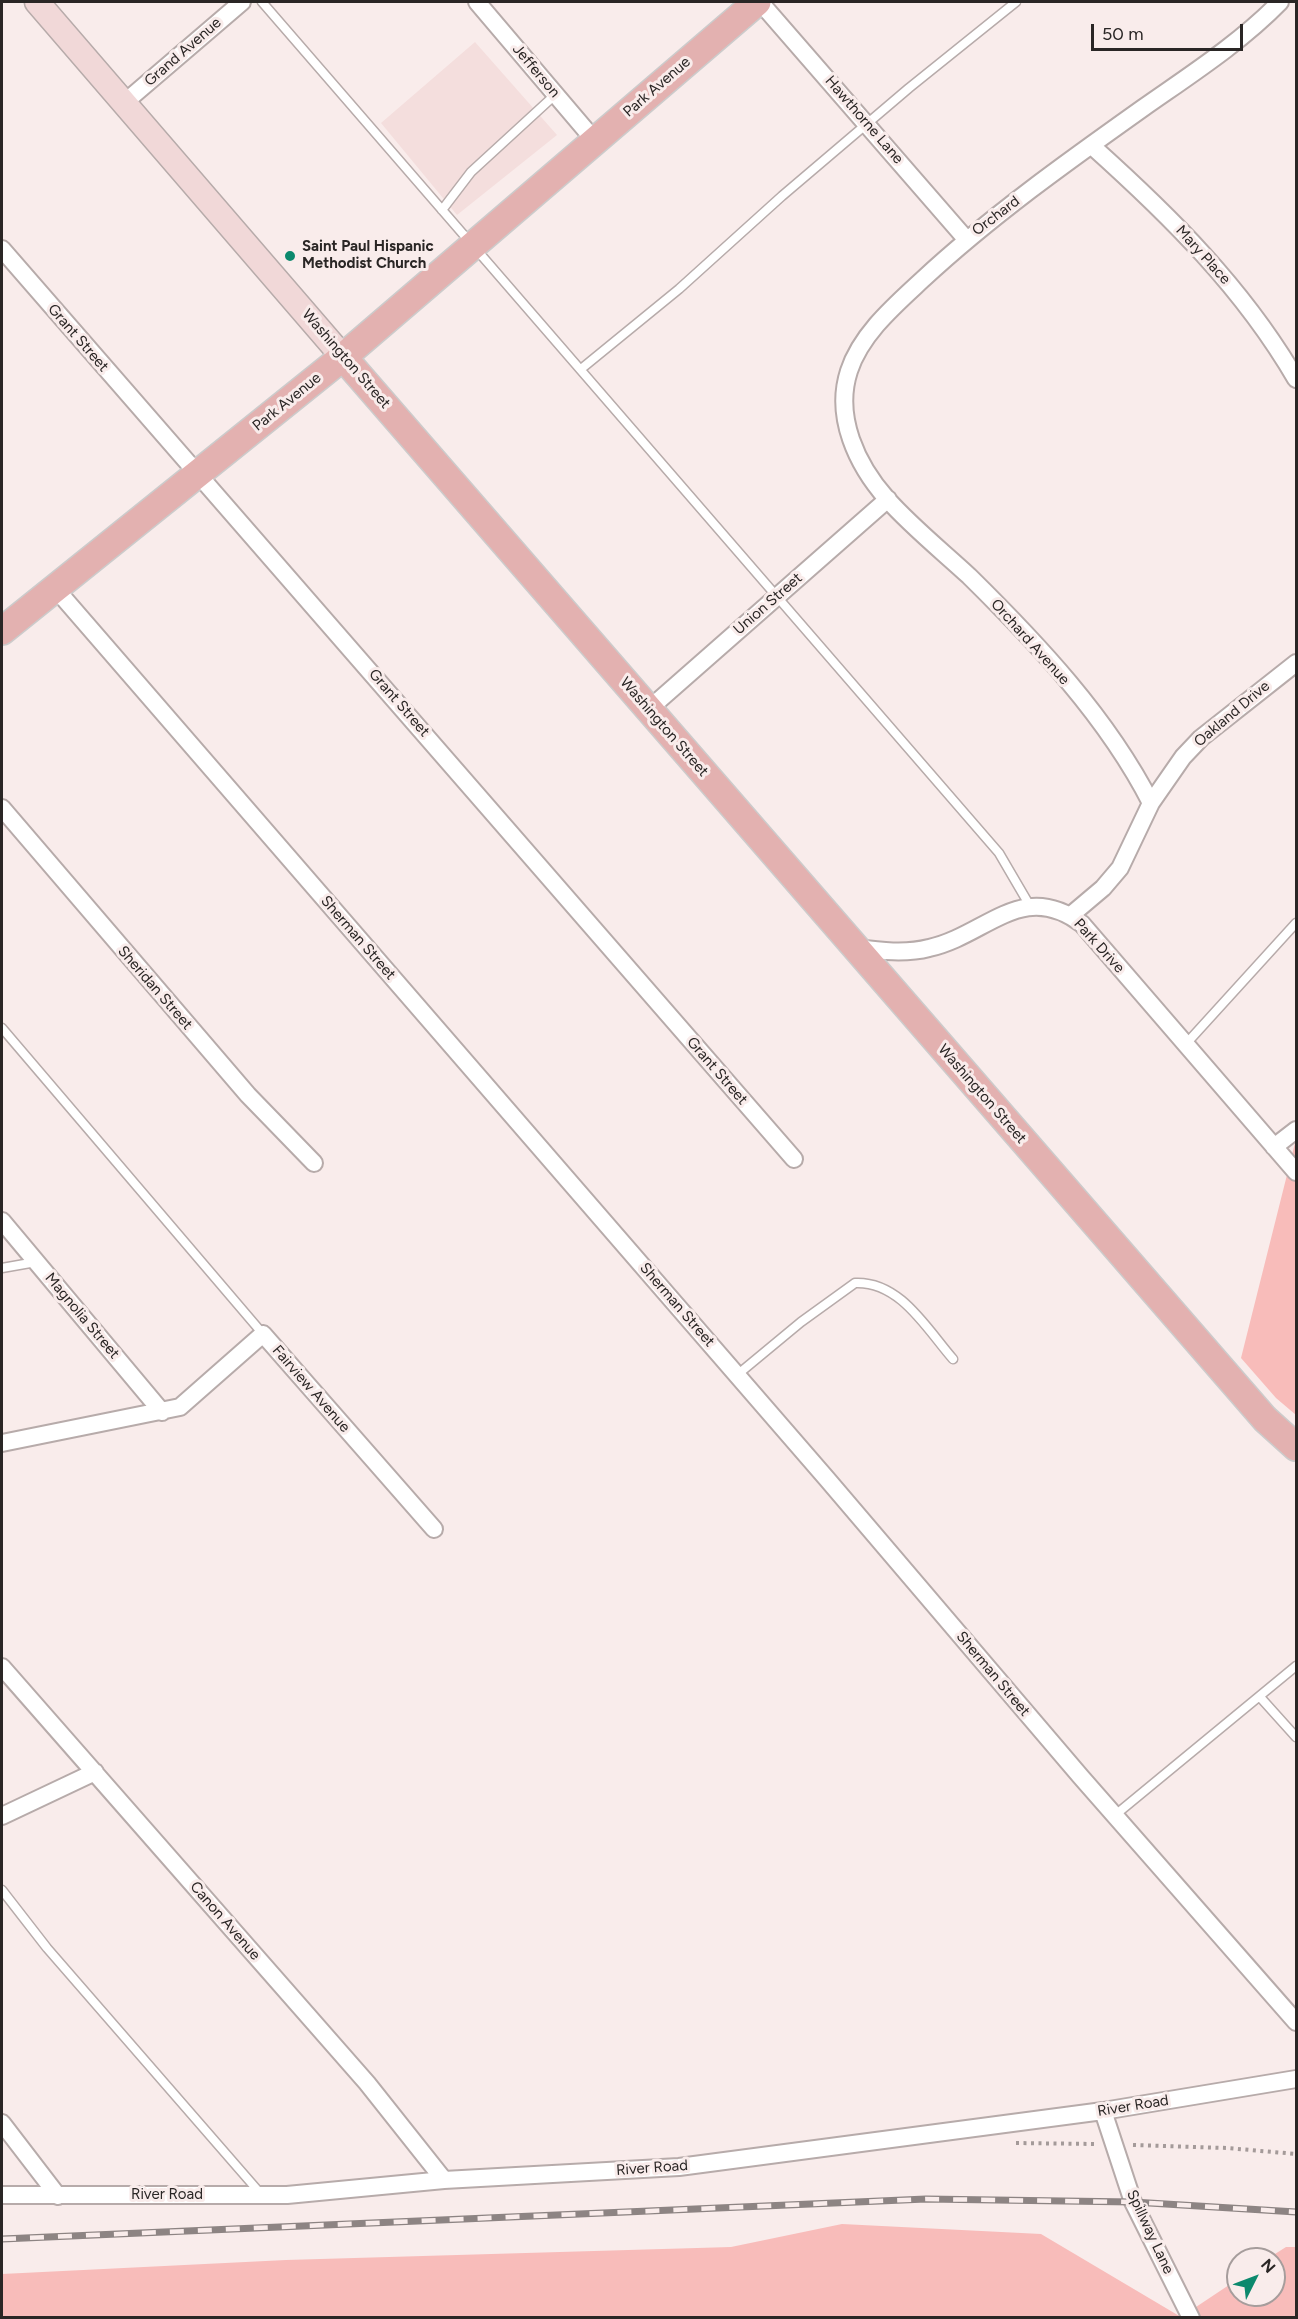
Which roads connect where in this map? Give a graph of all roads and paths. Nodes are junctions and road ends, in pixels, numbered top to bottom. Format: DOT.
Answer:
graph roads {
  1 [pos="37,2"];
  2 [pos="242,2"];
  3 [pos="262,2"];
  4 [pos="477,2"];
  5 [pos="759,2"];
  6 [pos="1016,2"];
  7 [pos="1280,2"];
  8 [pos="556,94"];
  9 [pos="124,103"];
  10 [pos="868,125"];
  11 [pos="596,141"];
  12 [pos="1092,146"];
  13 [pos="442,210"];
  14 [pos="966,239"];
  15 [pos="473,246"];
  16 [pos="2,249"];
  17 [pos="343,357"];
  18 [pos="581,369"];
  19 [pos="1296,379"];
  20 [pos="197,476"];
  21 [pos="888,499"];
  22 [pos="55,588"];
  23 [pos="778,596"];
  24 [pos="2,631"];
  25 [pos="1296,663"];
  26 [pos="649,708"];
  27 [pos="1151,802"];
  28 [pos="2,808"];
  29 [pos="1030,906"];
  30 [pos="1071,915"];
  31 [pos="1296,924"];
  32 [pos="856,948"];
  33 [pos="2,1028"];
  34 [pos="1185,1045"];
  35 [pos="1296,1130"];
  36 [pos="1274,1147"];
  37 [pos="794,1159"];
  38 [pos="314,1163"];
  39 [pos="1296,1172"];
  40 [pos="2,1221"];
  41 [pos="37,1262"];
  42 [pos="2,1268"];
  43 [pos="263,1334"];
  44 [pos="953,1359"];
  45 [pos="737,1375"];
  46 [pos="162,1412"];
  47 [pos="2,1443"];
  48 [pos="1296,1447"];
  49 [pos="434,1529"];
  50 [pos="1296,1666"];
  51 [pos="2,1667"];
  52 [pos="1260,1697"];
  53 [pos="1296,1737"];
  54 [pos="95,1772"];
  55 [pos="2,1816"];
  56 [pos="1114,1816"];
  57 [pos="2,1890"];
  58 [pos="1296,2022"];
  59 [pos="1296,2079"];
  60 [pos="1103,2111"];
  61 [pos="2,2123"];
  62 [pos="444,2180"];
  63 [pos="2,2195"];
  64 [pos="262,2195"];
  65 [pos="58,2196"];
  66 [pos="1191,2318"];
  1 -- 9 [label="main road, Washington Street"];
  2 -- 9 [label="street, Grand Avenue"];
  3 -- 13 [label="lane"];
  4 -- 8 [label="street, Jefferson"];
  5 -- 10 [label="street, Hawthorne Lane"];
  5 -- 11 [label="main road, Park Avenue"];
  6 -- 10 [label="lane"];
  7 -- 12 [label="street, Orchard"];
  8 -- 11 [label="street, Jefferson"];
  8 -- 13 [label="lane"];
  9 -- 17 [label="main road, Washington Street"];
  10 -- 14 [label="street, Hawthorne Lane"];
  10 -- 18 [label="lane"];
  11 -- 15 [label="main road, Park Avenue"];
  12 -- 14 [label="street, Orchard"];
  12 -- 19 [label="street, Mary Place"];
  13 -- 15 [label="lane"];
  14 -- 21 [label="street, Orchard"];
  15 -- 17 [label="main road, Park Avenue"];
  15 -- 18 [label="lane"];
  16 -- 20 [label="street, Grant Street"];
  17 -- 20 [label="main road, Park Avenue"];
  17 -- 26 [label="main road, Washington Street"];
  18 -- 23 [label="lane"];
  20 -- 22 [label="main road, Park Avenue"];
  20 -- 37 [label="street, Grant Street"];
  21 -- 23 [label="street, Union Street"];
  21 -- 27 [label="street, Orchard Avenue"];
  22 -- 24 [label="main road, Park Avenue"];
  22 -- 45 [label="street, Sherman Street"];
  23 -- 26 [label="street, Union Street"];
  23 -- 29 [label="lane"];
  25 -- 27 [label="street, Oakland Drive"];
  26 -- 32 [label="main road, Washington Street"];
  27 -- 30 [label="street, Oakland Drive"];
  28 -- 38 [label="street, Sheridan Street"];
  29 -- 30 [label="street, Park Drive"];
  29 -- 32 [label="street, Park Drive"];
  30 -- 34 [label="street, Park Drive"];
  31 -- 34 [label="lane"];
  32 -- 48 [label="main road, Washington Street"];
  33 -- 43 [label="lane"];
  34 -- 36 [label="street, Park Drive"];
  35 -- 36 [label="street"];
  36 -- 39 [label="street, Park Drive"];
  40 -- 41 [label="street, Magnolia Street"];
  41 -- 42 [label="lane"];
  41 -- 46 [label="street, Magnolia Street"];
  43 -- 46 [label="street, Fairview Avenue"];
  43 -- 49 [label="street, Fairview Avenue"];
  44 -- 45 [label="lane"];
  45 -- 56 [label="street, Sherman Street"];
  46 -- 47 [label="street, Fairview Avenue"];
  50 -- 52 [label="lane"];
  51 -- 54 [label="street, Canon Avenue"];
  52 -- 53 [label="lane"];
  52 -- 56 [label="lane"];
  54 -- 55 [label="street"];
  54 -- 62 [label="street, Canon Avenue"];
  56 -- 58 [label="street, Sherman Street"];
  57 -- 64 [label="lane"];
  59 -- 60 [label="street, River Road"];
  60 -- 62 [label="street, River Road"];
  60 -- 66 [label="street, Spillway Lane"];
  61 -- 65 [label="street"];
  62 -- 64 [label="street, River Road"];
  63 -- 65 [label="street, River Road"];
  64 -- 65 [label="street, River Road"];
}
